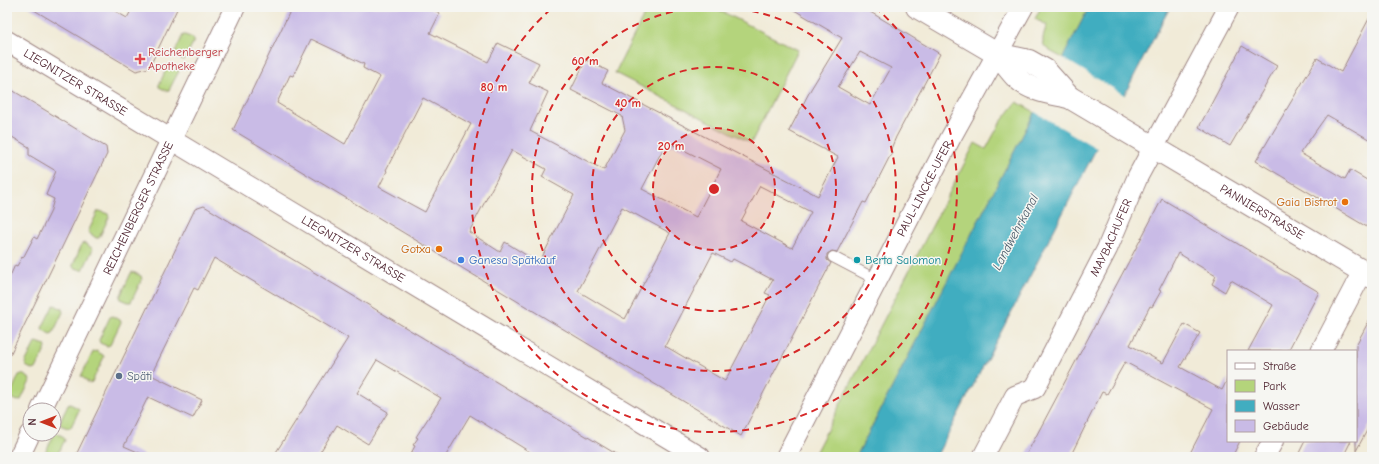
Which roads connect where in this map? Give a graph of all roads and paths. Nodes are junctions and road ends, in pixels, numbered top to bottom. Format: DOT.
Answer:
graph roads {
  1 [pos="236,7"];
  2 [pos="918,7"];
  3 [pos="1023,7"];
  4 [pos="1229,7"];
  5 [pos="7,41"];
  6 [pos="997,54"];
  7 [pos="172,139"];
  8 [pos="1153,147"];
  9 [pos="834,258"];
  10 [pos="1367,274"];
  11 [pos="878,280"];
  12 [pos="1322,350"];
  13 [pos="46,402"];
  14 [pos="26,442"];
  15 [pos="1272,442"];
  16 [pos="19,457"];
  17 [pos="700,457"];
  18 [pos="786,457"];
  19 [pos="983,457"];
  20 [pos="1264,457"];
  1 -- 7 [label="street, REICHENBERGER STRASSE"];
  2 -- 6 [label="street, PANNIERSTRASSE"];
  3 -- 6 [label="street, PAUL-LINCKE-UFER"];
  4 -- 8 [label="street, MAYBACHUFER"];
  5 -- 7 [label="street, LIEGNITZER STRASSE"];
  6 -- 8 [label="street, PANNIERSTRASSE"];
  6 -- 11 [label="street, PAUL-LINCKE-UFER"];
  7 -- 13 [label="street, REICHENBERGER STRASSE"];
  7 -- 17 [label="street, LIEGNITZER STRASSE"];
  8 -- 10 [label="street, PANNIERSTRASSE"];
  8 -- 19 [label="street, MAYBACHUFER"];
  9 -- 11 [label="lane"];
  10 -- 12 [label="street"];
  11 -- 18 [label="street, PAUL-LINCKE-UFER"];
  14 -- 16 [label="street"];
  15 -- 20 [label="street"];
}
